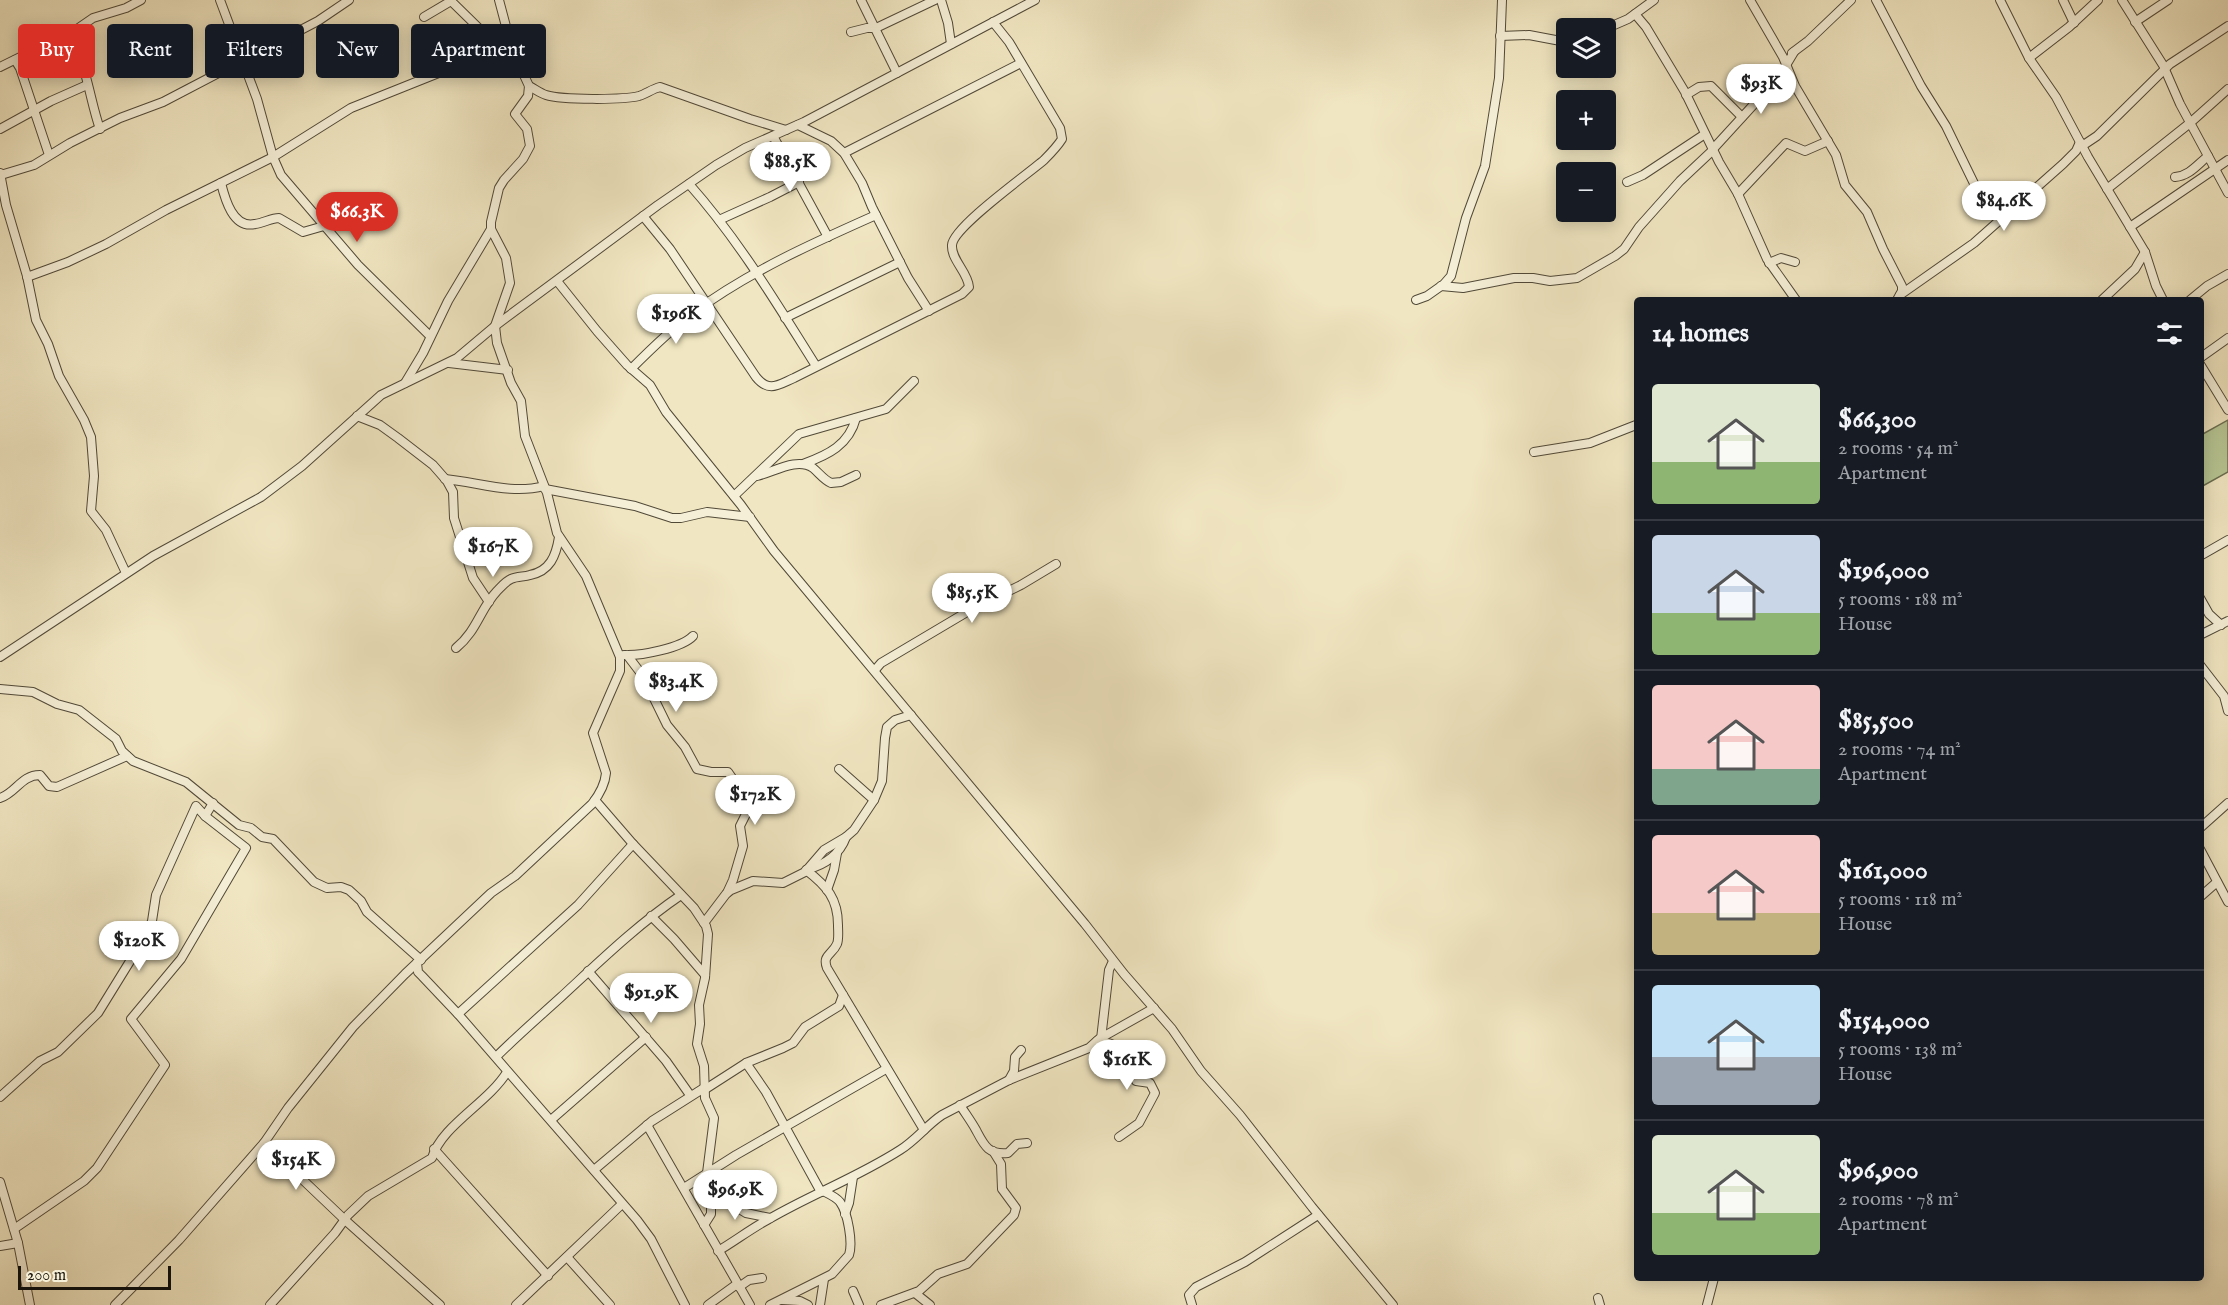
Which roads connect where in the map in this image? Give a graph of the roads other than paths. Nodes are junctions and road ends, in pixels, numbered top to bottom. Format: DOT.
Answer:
graph roads {
  1 [pos="141,0"];
  2 [pos="220,0"];
  3 [pos="349,0"];
  4 [pos="499,0"];
  5 [pos="505,0"];
  6 [pos="861,0"];
  7 [pos="935,0"];
  8 [pos="941,0"];
  9 [pos="1035,0"];
  10 [pos="1502,0"];
  11 [pos="1654,0"];
  12 [pos="1750,0"];
  13 [pos="1851,0"];
  14 [pos="1876,0"];
  15 [pos="2000,0"];
  16 [pos="2063,0"];
  17 [pos="2098,0"];
  18 [pos="2122,0"];
  19 [pos="2168,0"];
  20 [pos="450,1"];
  21 [pos="1635,14"];
  22 [pos="504,15"];
  23 [pos="424,17"];
  24 [pos="993,22"];
  25 [pos="2135,22"];
  26 [pos="2074,23"];
  27 [pos="85,24"];
  28 [pos="229,24"];
  29 [pos="475,24"];
  30 [pos="507,24"];
  31 [pos="1616,24"];
  32 [pos="2228,26"];
  33 [pos="304,28"];
  34 [pos="876,28"];
  35 [pos="851,33"];
  36 [pos="1500,36"];
  37 [pos="1556,40"];
  38 [pos="951,44"];
  39 [pos="1779,52"];
  40 [pos="1794,52"];
  41 [pos="2029,58"];
  42 [pos="18,59"];
  43 [pos="15,60"];
  44 [pos="1021,63"];
  45 [pos="1786,64"];
  46 [pos="0,67"];
  47 [pos="2165,69"];
  48 [pos="897,73"];
  49 [pos="86,78"];
  50 [pos="208,78"];
  51 [pos="250,78"];
  52 [pos="425,78"];
  53 [pos="526,78"];
  54 [pos="87,86"];
  55 [pos="530,86"];
  56 [pos="2228,89"];
  57 [pos="1686,95"];
  58 [pos="34,110"];
  59 [pos="1742,117"];
  60 [pos="2190,123"];
  61 [pos="798,125"];
  62 [pos="0,129"];
  63 [pos="99,129"];
  64 [pos="786,130"];
  65 [pos="1705,135"];
  66 [pos="773,136"];
  67 [pos="1828,141"];
  68 [pos="2083,147"];
  69 [pos="1713,149"];
  70 [pos="844,153"];
  71 [pos="50,155"];
  72 [pos="2208,156"];
  73 [pos="273,157"];
  74 [pos="2228,160"];
  75 [pos="2215,169"];
  76 [pos="0,174"];
  77 [pos="2175,177"];
  78 [pos="799,182"];
  79 [pos="1627,182"];
  80 [pos="221,183"];
  81 [pos="689,184"];
  82 [pos="2107,189"];
  83 [pos="2228,193"];
  84 [pos="1738,194"];
  85 [pos="3,203"];
  86 [pos="876,215"];
  87 [pos="643,216"];
  88 [pos="2001,217"];
  89 [pos="718,220"];
  90 [pos="324,226"];
  91 [pos="2130,227"];
  92 [pos="491,229"];
  93 [pos="828,237"];
  94 [pos="2145,252"];
  95 [pos="900,262"];
  96 [pos="1795,262"];
  97 [pos="1770,263"];
  98 [pos="756,273"];
  99 [pos="2228,274"];
  100 [pos="27,277"];
  101 [pos="557,281"];
  102 [pos="1441,286"];
  103 [pos="1794,297"];
  104 [pos="1898,297"];
  105 [pos="2106,297"];
  106 [pos="2162,297"];
  107 [pos="2194,297"];
  108 [pos="1416,300"];
  109 [pos="707,303"];
  110 [pos="930,311"];
  111 [pos="785,318"];
  112 [pos="495,326"];
  113 [pos="430,336"];
  114 [pos="2228,338"];
  115 [pos="2204,355"];
  116 [pos="449,363"];
  117 [pos="816,366"];
  118 [pos="631,369"];
  119 [pos="508,370"];
  120 [pos="2204,371"];
  121 [pos="914,381"];
  122 [pos="405,383"];
  123 [pos="2228,410"];
  124 [pos="357,416"];
  125 [pos="856,418"];
  126 [pos="1634,425"];
  127 [pos="1534,452"];
  128 [pos="803,464"];
  129 [pos="856,475"];
  130 [pos="756,476"];
  131 [pos="445,479"];
  132 [pos="545,488"];
  133 [pos="734,496"];
  134 [pos="750,517"];
  135 [pos="559,537"];
  136 [pos="2228,540"];
  137 [pos="2204,554"];
  138 [pos="1056,564"];
  139 [pos="126,573"];
  140 [pos="489,602"];
  141 [pos="2204,604"];
  142 [pos="2224,623"];
  143 [pos="2204,633"];
  144 [pos="693,636"];
  145 [pos="456,648"];
  146 [pos="623,655"];
  147 [pos="0,657"];
  148 [pos="875,670"];
  149 [pos="2204,670"];
  150 [pos="0,689"];
  151 [pos="2228,711"];
  152 [pos="910,714"];
  153 [pos="127,756"];
  154 [pos="839,769"];
  155 [pos="200,792"];
  156 [pos="0,798"];
  157 [pos="595,800"];
  158 [pos="874,800"];
  159 [pos="213,803"];
  160 [pos="2228,803"];
  161 [pos="196,806"];
  162 [pos="205,816"];
  163 [pos="2204,824"];
  164 [pos="846,837"];
  165 [pos="633,844"];
  166 [pos="837,853"];
  167 [pos="2204,857"];
  168 [pos="807,870"];
  169 [pos="2217,882"];
  170 [pos="827,890"];
  171 [pos="2204,893"];
  172 [pos="726,894"];
  173 [pos="681,895"];
  174 [pos="2228,902"];
  175 [pos="651,916"];
  176 [pos="704,923"];
  177 [pos="1113,961"];
  178 [pos="419,962"];
  179 [pos="588,971"];
  180 [pos="705,975"];
  181 [pos="843,995"];
  182 [pos="1154,1008"];
  183 [pos="458,1014"];
  184 [pos="646,1037"];
  185 [pos="1099,1040"];
  186 [pos="1021,1050"];
  187 [pos="496,1057"];
  188 [pos="746,1063"];
  189 [pos="886,1069"];
  190 [pos="507,1072"];
  191 [pos="1009,1080"];
  192 [pos="704,1089"];
  193 [pos="690,1095"];
  194 [pos="0,1097"];
  195 [pos="960,1105"];
  196 [pos="551,1120"];
  197 [pos="647,1125"];
  198 [pos="786,1127"];
  199 [pos="924,1130"];
  200 [pos="1119,1137"];
  201 [pos="264,1143"];
  202 [pos="1027,1143"];
  203 [pos="434,1149"];
  204 [pos="993,1151"];
  205 [pos="594,1170"];
  206 [pos="707,1173"];
  207 [pos="853,1177"];
  208 [pos="0,1182"];
  209 [pos="684,1188"];
  210 [pos="710,1191"];
  211 [pos="822,1192"];
  212 [pos="622,1204"];
  213 [pos="845,1214"];
  214 [pos="1318,1215"];
  215 [pos="770,1218"];
  216 [pos="345,1220"];
  217 [pos="704,1225"];
  218 [pos="14,1229"];
  219 [pos="18,1243"];
  220 [pos="0,1246"];
  221 [pos="718,1251"];
  222 [pos="567,1257"];
  223 [pos="548,1275"];
  224 [pos="762,1278"];
  225 [pos="824,1279"];
  226 [pos="1713,1281"];
  227 [pos="738,1286"];
  228 [pos="853,1291"];
  229 [pos="915,1293"];
  230 [pos="781,1300"];
  231 [pos="30,1305"];
  232 [pos="116,1305"];
  233 [pos="270,1305"];
  234 [pos="440,1305"];
  235 [pos="516,1305"];
  236 [pos="610,1305"];
  237 [pos="685,1305"];
  238 [pos="708,1305"];
  239 [pos="750,1305"];
  240 [pos="770,1305"];
  241 [pos="808,1305"];
  242 [pos="820,1305"];
  243 [pos="859,1305"];
  244 [pos="881,1305"];
  245 [pos="930,1305"];
  246 [pos="1192,1305"];
  247 [pos="1393,1305"];
  248 [pos="1707,1305"];
  1 -- 27 [label="street"];
  2 -- 28 [label="street"];
  3 -- 33 [label="street"];
  4 -- 22 [label="street"];
  5 -- 22 [label="street"];
  6 -- 34 [label="street"];
  7 -- 34 [label="street"];
  8 -- 38 [label="street"];
  9 -- 24 [label="street"];
  10 -- 36 [label="street"];
  11 -- 21 [label="street"];
  12 -- 39 [label="street"];
  13 -- 40 [label="street"];
  14 -- 88 [label="street"];
  15 -- 41 [label="street"];
  16 -- 26 [label="street"];
  17 -- 26 [label="street"];
  18 -- 25 [label="street"];
  19 -- 25 [label="street"];
  20 -- 23 [label="street"];
  20 -- 29 [label="street"];
  21 -- 31 [label="street"];
  21 -- 57 [label="street"];
  22 -- 30 [label="street"];
  24 -- 38 [label="street"];
  24 -- 44 [label="street"];
  25 -- 47 [label="street"];
  26 -- 41 [label="street"];
  32 -- 47 [label="street"];
  34 -- 35 [label="street"];
  34 -- 48 [label="street"];
  36 -- 37 [label="street"];
  36 -- 102 [label="street"];
  38 -- 48 [label="street"];
  39 -- 40 [label="street"];
  39 -- 45 [label="street"];
  40 -- 45 [label="street"];
  41 -- 68 [label="street"];
  42 -- 43 [label="street"];
  43 -- 46 [label="street"];
  43 -- 58 [label="street"];
  44 -- 70 [label="street"];
  44 -- 110 [label="street"];
  45 -- 59 [label="street"];
  45 -- 67 [label="street"];
  47 -- 60 [label="street"];
  47 -- 68 [label="street"];
  48 -- 61 [label="street"];
  49 -- 54 [label="street"];
  50 -- 63 [label="street"];
  51 -- 73 [label="street"];
  52 -- 73 [label="street"];
  53 -- 55 [label="street"];
  54 -- 58 [label="street"];
  54 -- 63 [label="street"];
  55 -- 64 [label="street"];
  55 -- 92 [label="street"];
  56 -- 60 [label="street"];
  57 -- 59 [label="street"];
  57 -- 65 [label="street"];
  58 -- 62 [label="street"];
  58 -- 71 [label="street"];
  59 -- 69 [label="street"];
  60 -- 72 [label="street"];
  60 -- 82 [label="street"];
  61 -- 64 [label="street"];
  61 -- 70 [label="street"];
  63 -- 71 [label="street"];
  64 -- 66 [label="street"];
  65 -- 69 [label="street"];
  65 -- 79 [label="street"];
  66 -- 78 [label="street"];
  66 -- 81 [label="street"];
  67 -- 84 [label="street"];
  67 -- 104 [label="street"];
  68 -- 82 [label="street"];
  68 -- 88 [label="street"];
  69 -- 84 [label="street"];
  69 -- 102 [label="street"];
  70 -- 86 [label="street"];
  71 -- 76 [label="street"];
  72 -- 75 [label="street"];
  72 -- 77 [label="street"];
  73 -- 80 [label="street"];
  73 -- 90 [label="street"];
  74 -- 75 [label="street"];
  75 -- 83 [label="street"];
  75 -- 91 [label="street"];
  76 -- 85 [label="street"];
  78 -- 89 [label="street"];
  78 -- 93 [label="street"];
  80 -- 90 [label="street"];
  80 -- 100 [label="street"];
  81 -- 87 [label="street"];
  81 -- 89 [label="street"];
  82 -- 91 [label="street"];
  84 -- 97 [label="street"];
  85 -- 100 [label="street"];
  86 -- 93 [label="street"];
  86 -- 95 [label="street"];
  87 -- 101 [label="street"];
  87 -- 109 [label="street"];
  88 -- 104 [label="street"];
  89 -- 98 [label="street"];
  90 -- 113 [label="street"];
  91 -- 94 [label="street"];
  92 -- 112 [label="street"];
  92 -- 113 [label="street"];
  93 -- 98 [label="street"];
  94 -- 105 [label="street"];
  94 -- 106 [label="street"];
  95 -- 110 [label="street"];
  95 -- 111 [label="street"];
  96 -- 97 [label="street"];
  97 -- 103 [label="street"];
  98 -- 109 [label="street"];
  98 -- 111 [label="street"];
  99 -- 107 [label="street"];
  100 -- 139 [label="street"];
  101 -- 112 [label="street"];
  101 -- 118 [label="street"];
  102 -- 108 [label="street"];
  109 -- 117 [label="street"];
  109 -- 118 [label="street"];
  110 -- 117 [label="street"];
  111 -- 117 [label="street"];
  112 -- 116 [label="street"];
  112 -- 119 [label="street"];
  113 -- 122 [label="street"];
  114 -- 115 [label="street"];
  116 -- 119 [label="street"];
  116 -- 122 [label="street"];
  118 -- 133 [label="street"];
  119 -- 132 [label="street"];
  120 -- 123 [label="street"];
  121 -- 125 [label="street"];
  122 -- 124 [label="street"];
  124 -- 131 [label="street"];
  124 -- 139 [label="street"];
  125 -- 128 [label="street"];
  125 -- 130 [label="street"];
  126 -- 127 [label="street"];
  128 -- 129 [label="street"];
  128 -- 130 [label="street"];
  130 -- 133 [label="street"];
  131 -- 132 [label="street"];
  131 -- 140 [label="street"];
  132 -- 134 [label="street"];
  132 -- 135 [label="street"];
  133 -- 134 [label="street"];
  134 -- 148 [label="street"];
  135 -- 140 [label="street"];
  135 -- 146 [label="street"];
  136 -- 137 [label="street"];
  138 -- 148 [label="street"];
  139 -- 147 [label="street"];
  140 -- 145 [label="street"];
  141 -- 142 [label="street"];
  142 -- 143 [label="street"];
  144 -- 146 [label="street"];
  146 -- 157 [label="street"];
  146 -- 172 [label="street"];
  148 -- 152 [label="street"];
  149 -- 151 [label="street"];
  150 -- 153 [label="street"];
  152 -- 158 [label="street"];
  152 -- 177 [label="street"];
  153 -- 155 [label="street"];
  153 -- 156 [label="street"];
  154 -- 158 [label="street"];
  155 -- 159 [label="street"];
  155 -- 161 [label="street"];
  157 -- 165 [label="street"];
  157 -- 178 [label="street"];
  158 -- 164 [label="street"];
  159 -- 162 [label="street"];
  159 -- 178 [label="street"];
  160 -- 163 [label="street"];
  161 -- 162 [label="street"];
  161 -- 194 [label="street"];
  162 -- 218 [label="street"];
  164 -- 166 [label="street"];
  164 -- 168 [label="street"];
  165 -- 173 [label="street"];
  165 -- 183 [label="street"];
  166 -- 168 [label="street"];
  166 -- 170 [label="street"];
  167 -- 169 [label="street"];
  168 -- 170 [label="street"];
  168 -- 172 [label="street"];
  169 -- 171 [label="street"];
  169 -- 174 [label="street"];
  170 -- 181 [label="street"];
  172 -- 176 [label="street"];
  173 -- 175 [label="street"];
  173 -- 176 [label="street"];
  175 -- 179 [label="street"];
  175 -- 180 [label="street"];
  176 -- 180 [label="street"];
  177 -- 182 [label="street"];
  177 -- 185 [label="street"];
  178 -- 183 [label="street"];
  178 -- 201 [label="street"];
  179 -- 184 [label="street"];
  179 -- 187 [label="street"];
  180 -- 192 [label="street"];
  181 -- 188 [label="street"];
  181 -- 189 [label="street"];
  182 -- 185 [label="street"];
  182 -- 214 [label="street"];
  183 -- 187 [label="street"];
  184 -- 193 [label="street"];
  184 -- 196 [label="street"];
  185 -- 191 [label="street"];
  185 -- 200 [label="street"];
  186 -- 191 [label="street"];
  187 -- 190 [label="street"];
  188 -- 192 [label="street"];
  188 -- 198 [label="street"];
  189 -- 198 [label="street"];
  189 -- 199 [label="street"];
  190 -- 196 [label="street"];
  190 -- 203 [label="street"];
  191 -- 195 [label="street"];
  192 -- 193 [label="street"];
  192 -- 206 [label="street"];
  193 -- 197 [label="street"];
  195 -- 199 [label="street"];
  195 -- 204 [label="street"];
  196 -- 205 [label="street"];
  197 -- 205 [label="street"];
  197 -- 209 [label="street"];
  198 -- 206 [label="street"];
  198 -- 211 [label="street"];
  199 -- 207 [label="street"];
  201 -- 216 [label="street"];
  201 -- 232 [label="street"];
  202 -- 204 [label="street"];
  203 -- 216 [label="street"];
  203 -- 223 [label="street"];
  204 -- 229 [label="street"];
  205 -- 212 [label="street"];
  206 -- 209 [label="street"];
  206 -- 210 [label="street"];
  207 -- 211 [label="street"];
  207 -- 213 [label="street"];
  208 -- 218 [label="street"];
  209 -- 217 [label="street"];
  210 -- 215 [label="street"];
  210 -- 217 [label="street"];
  211 -- 213 [label="street"];
  211 -- 215 [label="street"];
  212 -- 222 [label="street"];
  212 -- 237 [label="street"];
  213 -- 225 [label="street"];
  214 -- 246 [label="street"];
  214 -- 247 [label="street"];
  215 -- 221 [label="street"];
  216 -- 233 [label="street"];
  216 -- 234 [label="street"];
  217 -- 221 [label="street"];
  218 -- 219 [label="street"];
  219 -- 220 [label="street"];
  219 -- 231 [label="street"];
  221 -- 227 [label="street"];
  222 -- 223 [label="street"];
  222 -- 236 [label="street"];
  223 -- 235 [label="street"];
  224 -- 227 [label="street"];
  225 -- 230 [label="street"];
  225 -- 242 [label="street"];
  226 -- 248 [label="street"];
  227 -- 238 [label="street"];
  227 -- 239 [label="street"];
  228 -- 243 [label="street"];
  229 -- 244 [label="street"];
  229 -- 245 [label="street"];
  230 -- 240 [label="street"];
  230 -- 241 [label="street"];
}
